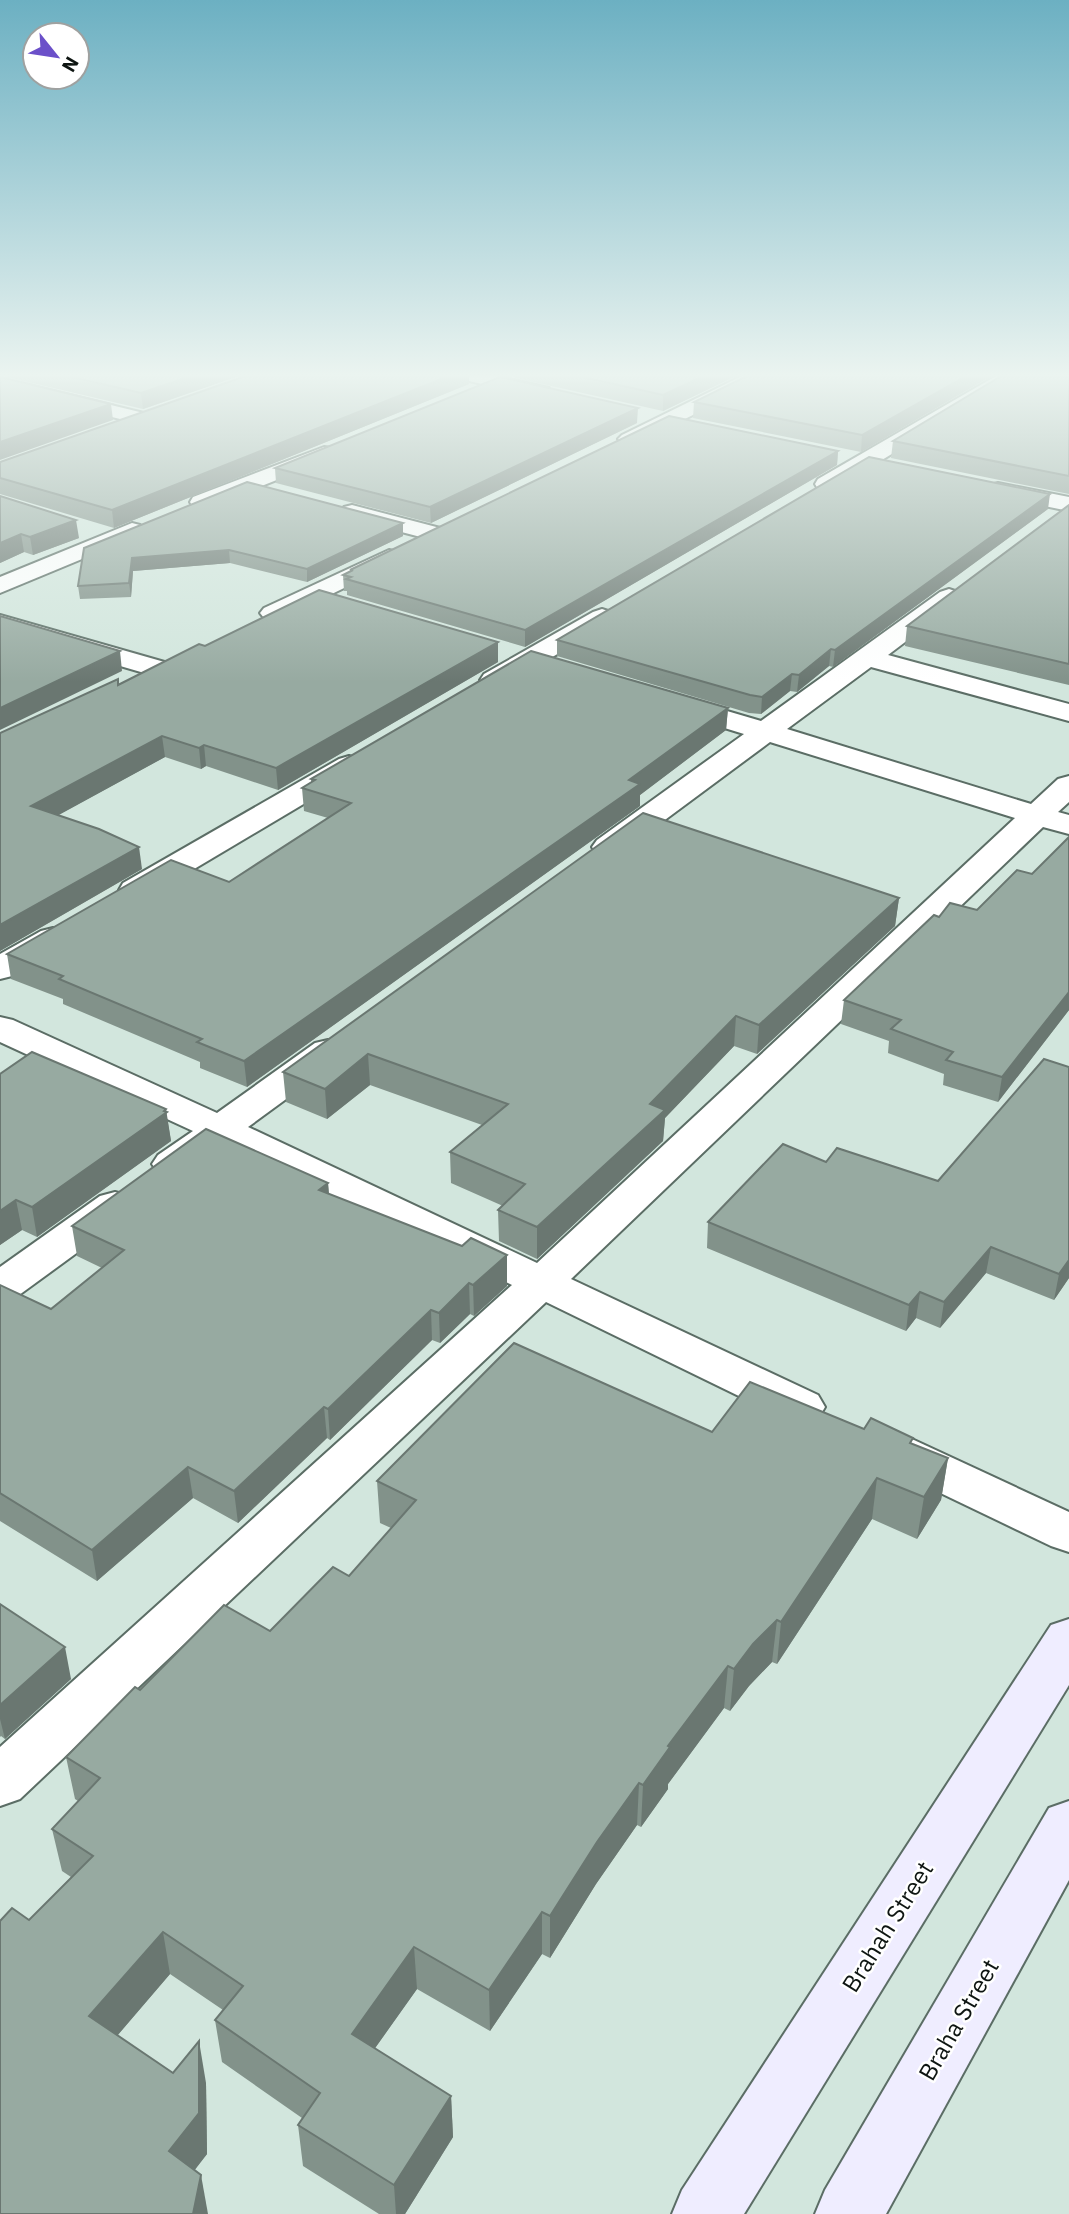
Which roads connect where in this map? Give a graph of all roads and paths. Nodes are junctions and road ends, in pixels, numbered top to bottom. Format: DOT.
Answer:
graph roads {
  1 [pos="268,475"];
  2 [pos="840,475"];
  3 [pos="244,485"];
  4 [pos="979,486"];
  5 [pos="283,495"];
  6 [pos="802,498"];
  7 [pos="1069,506"];
  8 [pos="334,508"];
  9 [pos="184,509"];
  10 [pos="460,522"];
  11 [pos="148,524"];
  12 [pos="74,527"];
  13 [pos="1035,533"];
  14 [pos="436,534"];
  15 [pos="112,538"];
  16 [pos="968,583"];
  17 [pos="0,586"];
  18 [pos="309,596"];
  19 [pos="623,605"];
  20 [pos="348,607"];
  21 [pos="0,623"];
  22 [pos="246,626"];
  23 [pos="488,650"];
  24 [pos="184,656"];
  25 [pos="866,657"];
  26 [pos="527,661"];
  27 [pos="158,669"];
  28 [pos="554,669"];
  29 [pos="122,686"];
  30 [pos="467,696"];
  31 [pos="648,696"];
  32 [pos="1069,713"];
  33 [pos="769,730"];
  34 [pos="371,752"];
  35 [pos="1069,785"];
  36 [pos="1053,820"];
  37 [pos="579,869"];
  38 [pos="108,906"];
  39 [pos="72,927"];
  40 [pos="0,969"];
  41 [pos="0,1028"];
  42 [pos="355,1031"];
  43 [pos="221,1129"];
  44 [pos="541,1283"];
  45 [pos="0,1288"];
  46 [pos="1069,1533"];
  47 [pos="1069,1640"];
  48 [pos="0,1782"];
  49 [pos="1069,1826"];
  50 [pos="706,2214"];
  51 [pos="849,2214"];
  1 -- 3 [label="street"];
  2 -- 6 [label="street"];
  3 -- 5 [label="street"];
  3 -- 9 [label="street"];
  4 -- 7 [label="street"];
  7 -- 13 [label="street"];
  8 -- 14 [label="street"];
  10 -- 14 [label="street"];
  11 -- 15 [label="street"];
  12 -- 15 [label="street"];
  14 -- 18 [label="street"];
  15 -- 17 [label="street"];
  16 -- 25 [label="street"];
  18 -- 20 [label="street"];
  18 -- 22 [label="street"];
  19 -- 26 [label="street"];
  21 -- 27 [label="street"];
  23 -- 26 [label="street"];
  24 -- 27 [label="street"];
  25 -- 32 [label="street"];
  25 -- 33 [label="street"];
  26 -- 28 [label="street"];
  26 -- 30 [label="street"];
  27 -- 29 [label="street"];
  31 -- 33 [label="street"];
  33 -- 36 [label="street"];
  33 -- 37 [label="street"];
  34 -- 38 [label="street"];
  35 -- 36 [label="street"];
  36 -- 44 [label="street"];
  39 -- 40 [label="street"];
  41 -- 43 [label="street"];
  42 -- 43 [label="street"];
  43 -- 44 [label="street"];
  43 -- 45 [label="street"];
  44 -- 46 [label="street"];
  44 -- 48 [label="street"];
  47 -- 50 [label="street, Brahah Street"];
  49 -- 51 [label="street, Braha Street"];
}
